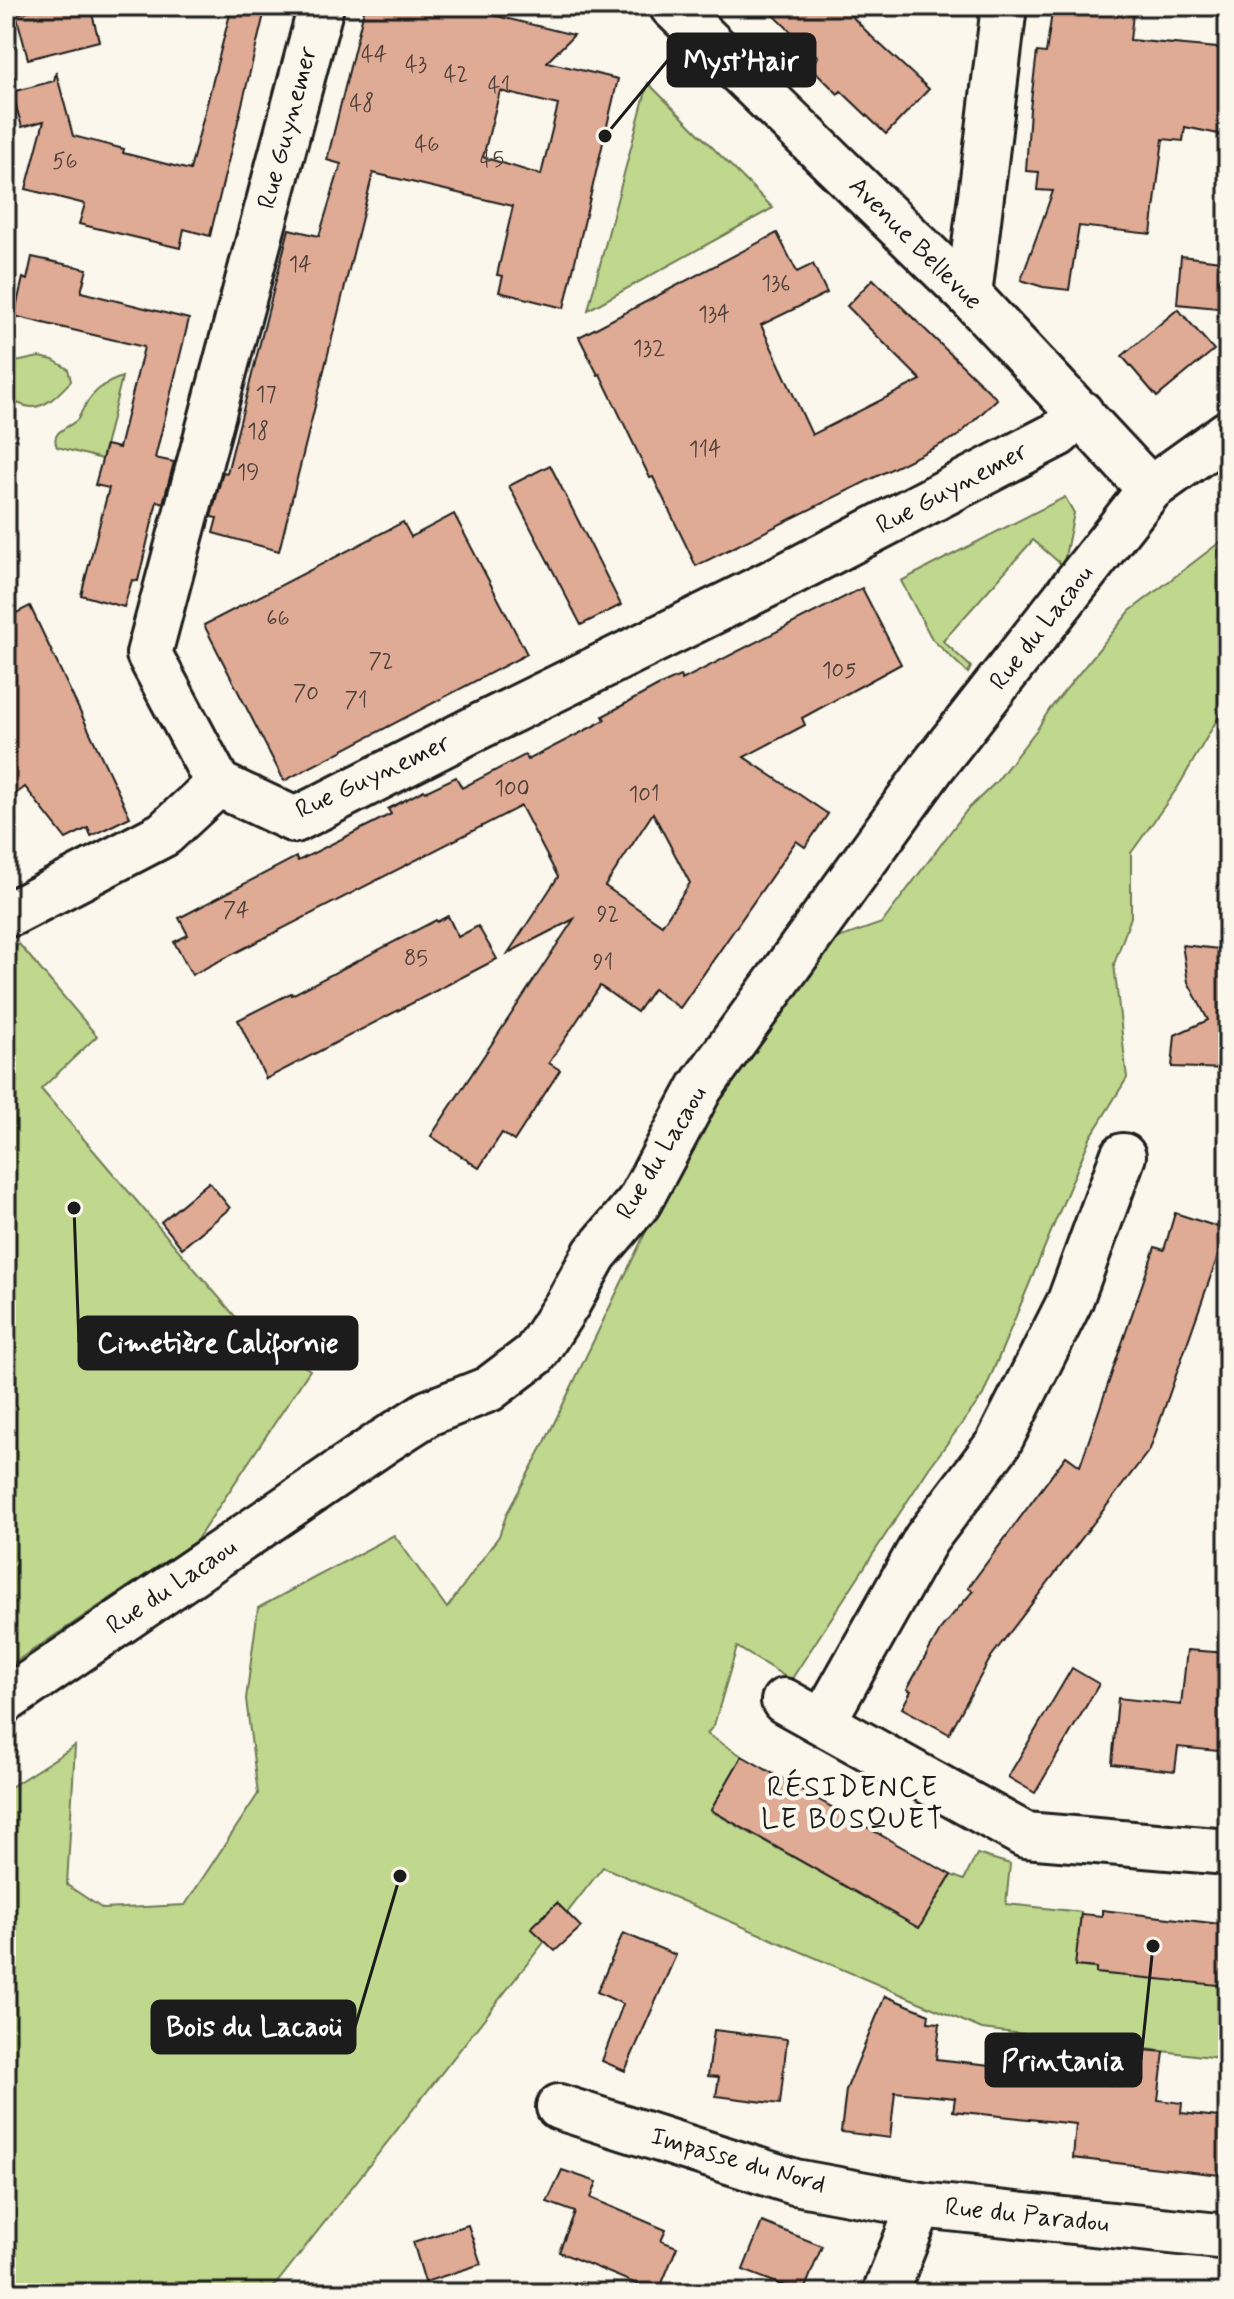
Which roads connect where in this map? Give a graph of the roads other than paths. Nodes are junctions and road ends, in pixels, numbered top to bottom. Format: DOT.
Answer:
graph roads {
  1 [pos="321,6"];
  2 [pos="672,6"];
  3 [pos="1004,6"];
  4 [pos="969,295"];
  5 [pos="1081,413"];
  6 [pos="1228,433"];
  7 [pos="1150,489"];
  8 [pos="218,784"];
  9 [pos="6,914"];
  10 [pos="1123,1156"];
  11 [pos="6,1700"];
  12 [pos="784,1701"];
  13 [pos="823,1722"];
  14 [pos="1228,1852"];
  15 [pos="559,2107"];
  16 [pos="920,2205"];
  17 [pos="1228,2237"];
  18 [pos="885,2293"];
  1 -- 8 [label="street, Rue Guynemer"];
  2 -- 4 [label="street, Avenue Bellevue"];
  3 -- 4 [label="street"];
  4 -- 5 [label="street, Avenue Bellevue"];
  5 -- 7 [label="street, Avenue Bellevue"];
  5 -- 8 [label="street, Rue Guynemer"];
  6 -- 7 [label="street, Rue du Lacaou"];
  7 -- 11 [label="street, Rue du Lacaou"];
  8 -- 9 [label="street"];
  10 -- 13 [label="street"];
  12 -- 13 [label="street"];
  13 -- 14 [label="street"];
  15 -- 16 [label="street, Impasse du Nord"];
  16 -- 17 [label="street, Rue du Paradou"];
  16 -- 18 [label="street, Rue du Paradou"];
}
